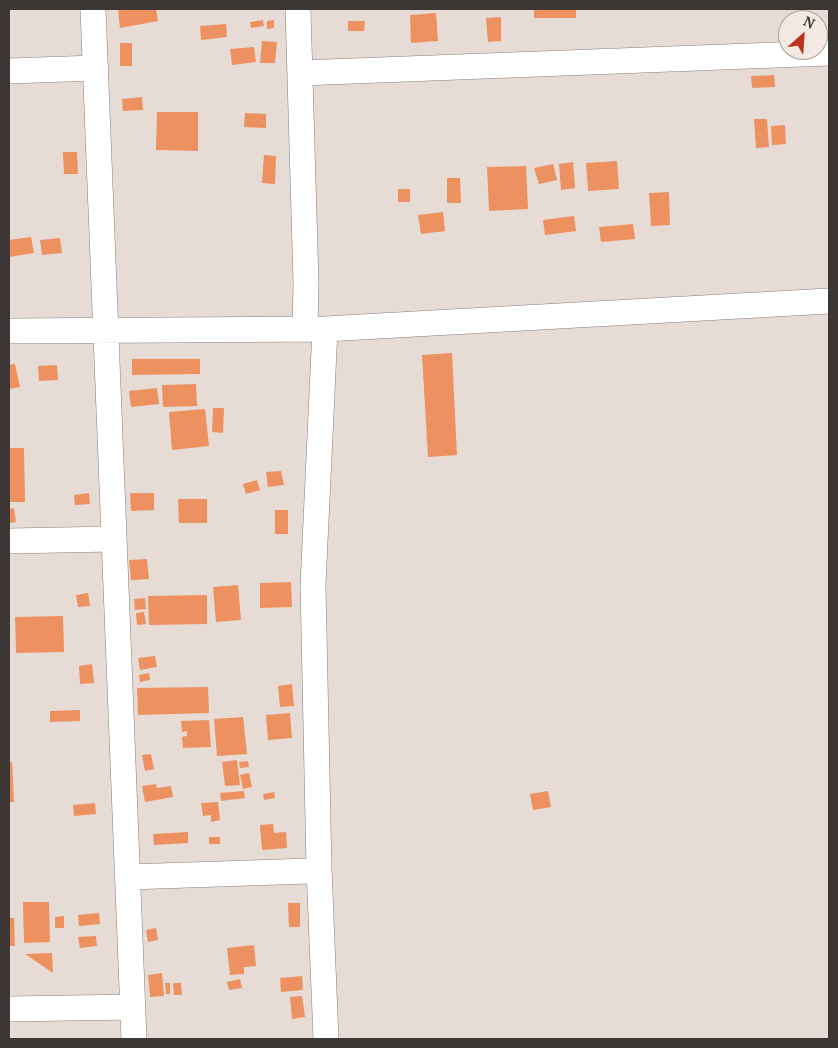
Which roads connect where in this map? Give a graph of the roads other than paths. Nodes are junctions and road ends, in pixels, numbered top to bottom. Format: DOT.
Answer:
graph roads {
  1 [pos="93,9"];
  2 [pos="298,9"];
  3 [pos="829,53"];
  4 [pos="96,68"];
  5 [pos="9,71"];
  6 [pos="300,73"];
  7 [pos="829,301"];
  8 [pos="315,329"];
  9 [pos="105,330"];
  10 [pos="9,331"];
  11 [pos="114,539"];
  12 [pos="9,541"];
  13 [pos="320,868"];
  14 [pos="128,877"];
  15 [pos="133,1007"];
  16 [pos="9,1009"];
  17 [pos="134,1039"];
  18 [pos="326,1039"];
  1 -- 4 [label="street"];
  2 -- 6 [label="street"];
  3 -- 6 [label="street"];
  4 -- 5 [label="street"];
  4 -- 9 [label="street"];
  6 -- 8 [label="street"];
  7 -- 8 [label="street"];
  8 -- 9 [label="street"];
  8 -- 13 [label="street"];
  9 -- 10 [label="street"];
  9 -- 11 [label="street"];
  11 -- 12 [label="street"];
  11 -- 14 [label="street"];
  13 -- 14 [label="street"];
  13 -- 18 [label="street"];
  14 -- 15 [label="street"];
  15 -- 16 [label="street"];
  15 -- 17 [label="street"];
}
